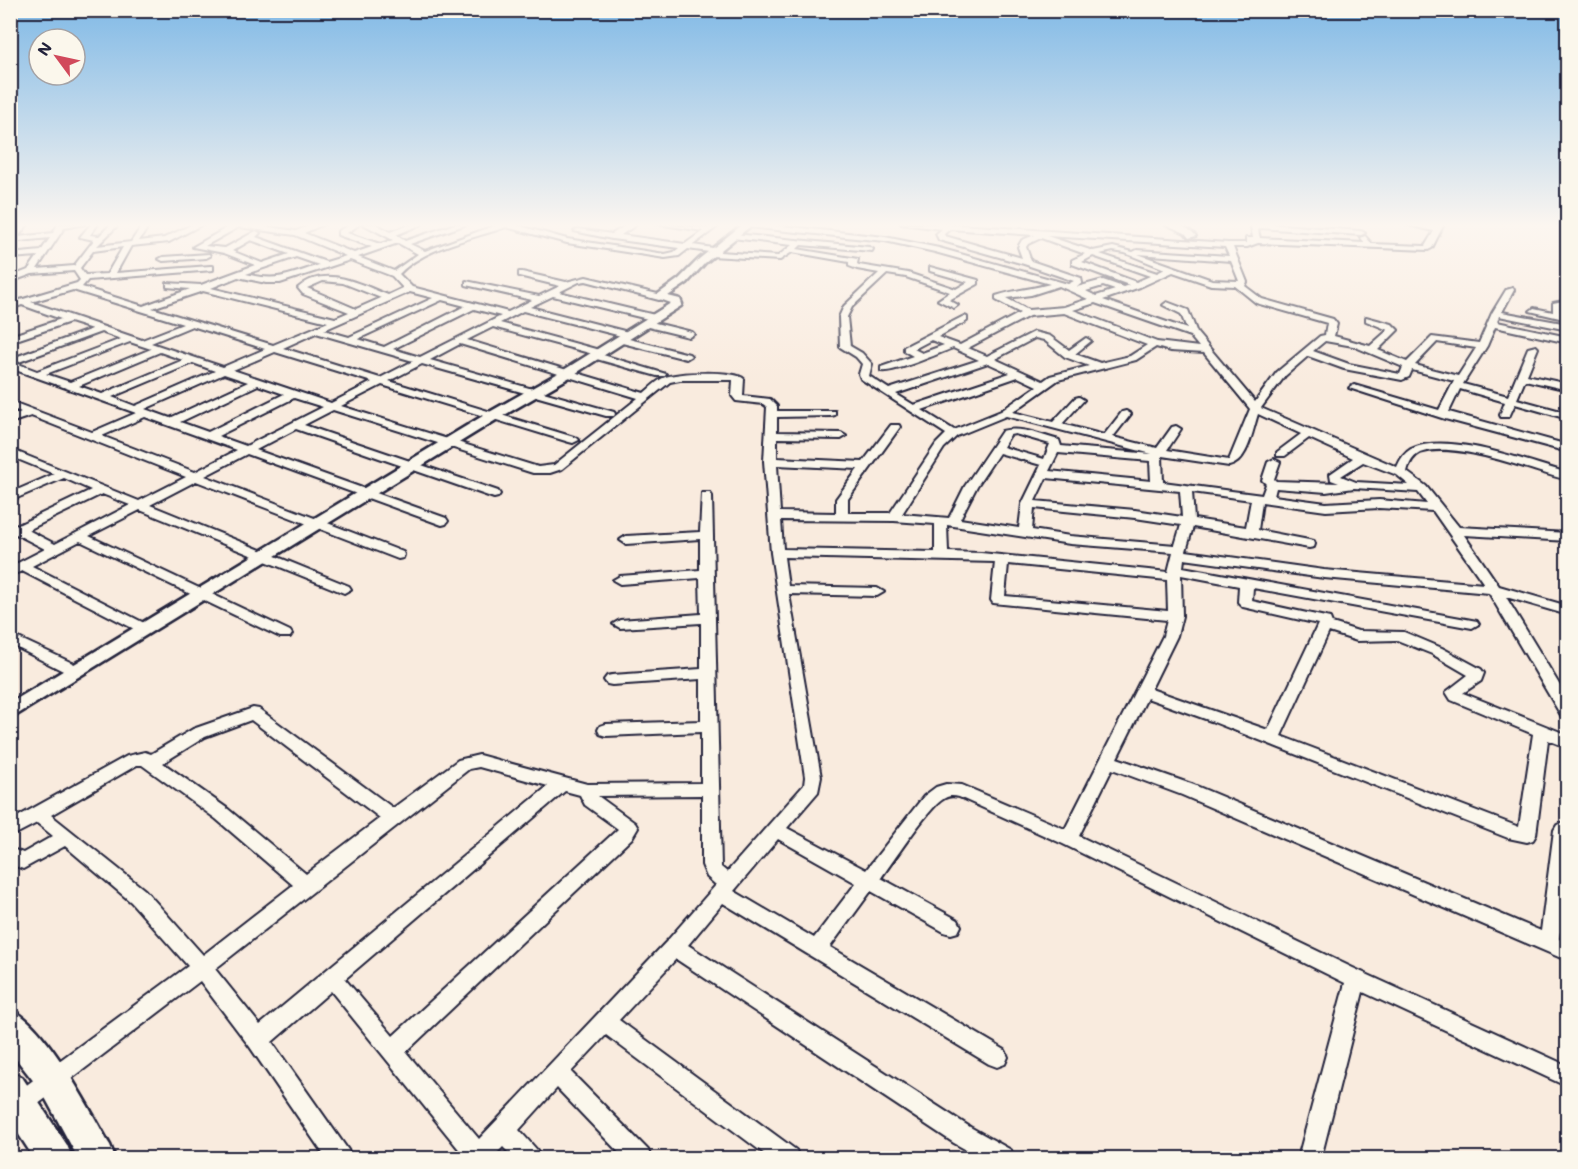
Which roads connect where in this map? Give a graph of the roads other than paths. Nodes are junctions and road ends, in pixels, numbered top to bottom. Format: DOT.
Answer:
graph roads {
  1 [pos="82,278"];
  2 [pos="226,279"];
  3 [pos="259,279"];
  4 [pos="285,279"];
  5 [pos="331,279"];
  6 [pos="336,279"];
  7 [pos="398,279"];
  8 [pos="541,279"];
  9 [pos="686,279"];
  10 [pos="880,279"];
  11 [pos="919,279"];
  12 [pos="964,279"];
  13 [pos="1039,279"];
  14 [pos="1074,279"];
  15 [pos="1120,279"];
  16 [pos="1152,279"];
  17 [pos="1202,279"];
  18 [pos="1242,279"];
  19 [pos="469,283"];
  20 [pos="1059,284"];
  21 [pos="170,285"];
  22 [pos="568,285"];
  23 [pos="1137,285"];
  24 [pos="1238,285"];
  25 [pos="73,287"];
  26 [pos="202,288"];
  27 [pos="409,289"];
  28 [pos="1073,289"];
  29 [pos="1123,290"];
  30 [pos="1510,291"];
  31 [pos="957,292"];
  32 [pos="551,293"];
  33 [pos="659,297"];
  34 [pos="388,298"];
  35 [pos="440,298"];
  36 [pos="539,299"];
  37 [pos="1097,300"];
  38 [pos="1568,303"];
  39 [pos="16,304"];
  40 [pos="954,305"];
  41 [pos="1167,305"];
  42 [pos="473,306"];
  43 [pos="522,308"];
  44 [pos="142,309"];
  45 [pos="1065,310"];
  46 [pos="356,312"];
  47 [pos="1027,313"];
  48 [pos="508,315"];
  49 [pos="1495,315"];
  50 [pos="1563,316"];
  51 [pos="69,319"];
  52 [pos="964,319"];
  53 [pos="1369,319"];
  54 [pos="336,321"];
  55 [pos="652,321"];
  56 [pos="190,324"];
  57 [pos="492,324"];
  58 [pos="1568,327"];
  59 [pos="100,329"];
  60 [pos="315,330"];
  61 [pos="689,334"];
  62 [pos="1194,334"];
  63 [pos="930,337"];
  64 [pos="625,338"];
  65 [pos="1329,338"];
  66 [pos="10,339"];
  67 [pos="129,339"];
  68 [pos="349,340"];
  69 [pos="1568,340"];
  70 [pos="459,341"];
  71 [pos="1086,341"];
  72 [pos="142,343"];
  73 [pos="1154,344"];
  74 [pos="957,346"];
  75 [pos="1482,346"];
  76 [pos="1533,348"];
  77 [pos="273,349"];
  78 [pos="160,350"];
  79 [pos="384,350"];
  80 [pos="1372,350"];
  81 [pos="1209,351"];
  82 [pos="1307,352"];
  83 [pos="598,354"];
  84 [pos="1068,354"];
  85 [pos="686,356"];
  86 [pos="923,357"];
  87 [pos="989,359"];
  88 [pos="192,360"];
  89 [pos="420,361"];
  90 [pos="10,363"];
  91 [pos="1098,366"];
  92 [pos="1409,366"];
  93 [pos="884,369"];
  94 [pos="223,371"];
  95 [pos="1019,373"];
  96 [pos="37,374"];
  97 [pos="566,374"];
  98 [pos="661,374"];
  99 [pos="1520,376"];
  100 [pos="257,382"];
  101 [pos="378,382"];
  102 [pos="1459,382"];
  103 [pos="72,385"];
  104 [pos="1043,385"];
  105 [pos="1568,387"];
  106 [pos="1354,388"];
  107 [pos="537,392"];
  108 [pos="888,393"];
  109 [pos="293,394"];
  110 [pos="104,397"];
  111 [pos="646,397"];
  112 [pos="1079,400"];
  113 [pos="1509,401"];
  114 [pos="10,404"];
  115 [pos="332,406"];
  116 [pos="913,409"];
  117 [pos="1255,409"];
  118 [pos="141,411"];
  119 [pos="31,412"];
  120 [pos="831,413"];
  121 [pos="1005,413"];
  122 [pos="610,414"];
  123 [pos="772,414"];
  124 [pos="1126,414"];
  125 [pos="1444,415"];
  126 [pos="1505,415"];
  127 [pos="1566,416"];
  128 [pos="491,417"];
  129 [pos="10,420"];
  130 [pos="171,422"];
  131 [pos="295,425"];
  132 [pos="1054,426"];
  133 [pos="895,427"];
  134 [pos="1176,429"];
  135 [pos="1309,433"];
  136 [pos="953,434"];
  137 [pos="771,435"];
  138 [pos="93,436"];
  139 [pos="209,436"];
  140 [pos="841,436"];
  141 [pos="1106,439"];
  142 [pos="573,440"];
  143 [pos="1479,440"];
  144 [pos="448,443"];
  145 [pos="996,449"];
  146 [pos="1568,449"];
  147 [pos="247,450"];
  148 [pos="1054,450"];
  149 [pos="10,452"];
  150 [pos="1157,455"];
  151 [pos="1362,458"];
  152 [pos="27,459"];
  153 [pos="770,461"];
  154 [pos="1047,462"];
  155 [pos="412,465"];
  156 [pos="10,466"];
  157 [pos="866,466"];
  158 [pos="1401,473"];
  159 [pos="64,474"];
  160 [pos="1041,474"];
  161 [pos="196,476"];
  162 [pos="1568,477"];
  163 [pos="1272,484"];
  164 [pos="1157,485"];
  165 [pos="1355,485"];
  166 [pos="1186,488"];
  167 [pos="1422,489"];
  168 [pos="100,490"];
  169 [pos="368,492"];
  170 [pos="494,494"];
  171 [pos="706,496"];
  172 [pos="10,498"];
  173 [pos="1262,500"];
  174 [pos="1028,504"];
  175 [pos="138,506"];
  176 [pos="1436,508"];
  177 [pos="774,516"];
  178 [pos="842,516"];
  179 [pos="894,517"];
  180 [pos="442,521"];
  181 [pos="947,522"];
  182 [pos="1188,522"];
  183 [pos="317,523"];
  184 [pos="14,528"];
  185 [pos="1455,531"];
  186 [pos="1251,532"];
  187 [pos="1024,533"];
  188 [pos="707,535"];
  189 [pos="79,536"];
  190 [pos="1568,537"];
  191 [pos="626,540"];
  192 [pos="1310,544"];
  193 [pos="55,549"];
  194 [pos="1180,552"];
  195 [pos="777,553"];
  196 [pos="398,555"];
  197 [pos="942,555"];
  198 [pos="263,556"];
  199 [pos="1002,559"];
  200 [pos="17,569"];
  201 [pos="1304,572"];
  202 [pos="708,573"];
  203 [pos="1175,574"];
  204 [pos="620,580"];
  205 [pos="1246,584"];
  206 [pos="344,589"];
  207 [pos="1494,589"];
  208 [pos="783,590"];
  209 [pos="877,592"];
  210 [pos="201,594"];
  211 [pos="1303,595"];
  212 [pos="1568,611"];
  213 [pos="1175,616"];
  214 [pos="708,618"];
  215 [pos="620,624"];
  216 [pos="1472,624"];
  217 [pos="1325,626"];
  218 [pos="145,628"];
  219 [pos="285,634"];
  220 [pos="10,638"];
  221 [pos="76,671"];
  222 [pos="709,673"];
  223 [pos="612,680"];
  224 [pos="1142,691"];
  225 [pos="10,712"];
  226 [pos="1568,714"];
  227 [pos="709,726"];
  228 [pos="606,730"];
  229 [pos="1541,731"];
  230 [pos="1272,738"];
  231 [pos="1568,742"];
  232 [pos="153,761"];
  233 [pos="1107,761"];
  234 [pos="563,783"];
  235 [pos="710,789"];
  236 [pos="587,790"];
  237 [pos="38,814"];
  238 [pos="392,817"];
  239 [pos="1568,827"];
  240 [pos="10,830"];
  241 [pos="776,830"];
  242 [pos="66,837"];
  243 [pos="1069,839"];
  244 [pos="10,855"];
  245 [pos="868,881"];
  246 [pos="306,885"];
  247 [pos="726,889"];
  248 [pos="1560,923"];
  249 [pos="951,926"];
  250 [pos="1549,944"];
  251 [pos="674,947"];
  252 [pos="816,950"];
  253 [pos="1568,952"];
  254 [pos="201,967"];
  255 [pos="332,978"];
  256 [pos="1356,979"];
  257 [pos="605,1022"];
  258 [pos="10,1023"];
  259 [pos="258,1040"];
  260 [pos="392,1051"];
  261 [pos="998,1057"];
  262 [pos="557,1073"];
  263 [pos="1568,1077"];
  264 [pos="54,1080"];
  265 [pos="16,1096"];
  266 [pos="503,1130"];
  267 [pos="478,1157"];
  268 [pos="54,1158"];
  269 [pos="97,1158"];
  270 [pos="339,1158"];
  271 [pos="529,1158"];
  272 [pos="640,1158"];
  273 [pos="788,1158"];
  274 [pos="1003,1158"];
  275 [pos="1309,1158"];
  1 -- 25 [label="street"];
  2 -- 26 [label="street"];
  3 -- 4 [label="street"];
  5 -- 46 [label="street"];
  6 -- 34 [label="street"];
  7 -- 27 [label="street"];
  8 -- 22 [label="street"];
  9 -- 33 [label="street"];
  10 -- 108 [label="street"];
  11 -- 31 [label="street"];
  12 -- 31 [label="street"];
  13 -- 20 [label="street"];
  14 -- 28 [label="street"];
  15 -- 23 [label="street"];
  16 -- 23 [label="street"];
  17 -- 24 [label="street"];
  18 -- 24 [label="street"];
  19 -- 36 [label="street"];
  20 -- 28 [label="street"];
  20 -- 47 [label="street"];
  21 -- 26 [label="street"];
  22 -- 32 [label="street"];
  22 -- 33 [label="street"];
  23 -- 29 [label="street"];
  24 -- 65 [label="street"];
  25 -- 39 [label="street"];
  25 -- 44 [label="street"];
  26 -- 44 [label="street"];
  26 -- 54 [label="street"];
  27 -- 34 [label="street"];
  27 -- 35 [label="street"];
  28 -- 29 [label="street"];
  28 -- 37 [label="street"];
  29 -- 37 [label="street"];
  30 -- 49 [label="street"];
  31 -- 40 [label="street"];
  32 -- 36 [label="street"];
  32 -- 55 [label="street"];
  33 -- 55 [label="street"];
  34 -- 46 [label="street"];
  35 -- 42 [label="street"];
  35 -- 68 [label="street"];
  36 -- 43 [label="street"];
  37 -- 45 [label="street"];
  37 -- 62 [label="street"];
  38 -- 50 [label="street"];
  39 -- 51 [label="street"];
  41 -- 62 [label="street"];
  42 -- 48 [label="street"];
  42 -- 79 [label="street"];
  43 -- 48 [label="street"];
  43 -- 64 [label="street"];
  44 -- 56 [label="street"];
  45 -- 47 [label="street"];
  45 -- 73 [label="street"];
  46 -- 54 [label="street"];
  47 -- 74 [label="street"];
  48 -- 57 [label="street"];
  49 -- 50 [label="street"];
  49 -- 58 [label="street"];
  49 -- 69 [label="street"];
  49 -- 75 [label="street"];
  51 -- 59 [label="street"];
  51 -- 66 [label="street"];
  52 -- 63 [label="street"];
  53 -- 80 [label="street"];
  54 -- 60 [label="street"];
  55 -- 61 [label="street"];
  55 -- 64 [label="street"];
  56 -- 72 [label="street"];
  56 -- 77 [label="street"];
  57 -- 70 [label="street"];
  57 -- 83 [label="street"];
  59 -- 67 [label="street"];
  59 -- 90 [label="street"];
  60 -- 68 [label="street"];
  60 -- 77 [label="street"];
  62 -- 81 [label="street"];
  63 -- 74 [label="street"];
  63 -- 86 [label="street"];
  64 -- 83 [label="street"];
  64 -- 85 [label="street"];
  65 -- 80 [label="street"];
  65 -- 82 [label="street"];
  67 -- 72 [label="street"];
  67 -- 96 [label="street"];
  68 -- 79 [label="street"];
  70 -- 89 [label="street"];
  70 -- 97 [label="street"];
  71 -- 84 [label="street"];
  72 -- 78 [label="street"];
  73 -- 81 [label="street"];
  73 -- 91 [label="street"];
  74 -- 86 [label="street"];
  74 -- 87 [label="street"];
  75 -- 92 [label="street"];
  75 -- 102 [label="street"];
  76 -- 99 [label="street"];
  77 -- 94 [label="street"];
  77 -- 101 [label="street"];
  78 -- 88 [label="street"];
  78 -- 103 [label="street"];
  79 -- 89 [label="street"];
  80 -- 92 [label="street"];
  81 -- 117 [label="street"];
  82 -- 92 [label="street"];
  82 -- 117 [label="street"];
  83 -- 97 [label="street"];
  83 -- 98 [label="street"];
  84 -- 87 [label="street"];
  84 -- 91 [label="street"];
  86 -- 93 [label="street"];
  87 -- 95 [label="street"];
  87 -- 108 [label="street"];
  88 -- 94 [label="street"];
  88 -- 110 [label="street"];
  89 -- 101 [label="street"];
  89 -- 107 [label="street"];
  90 -- 96 [label="street"];
  91 -- 104 [label="street"];
  92 -- 102 [label="street"];
  94 -- 100 [label="street"];
  94 -- 118 [label="street"];
  95 -- 104 [label="street"];
  95 -- 116 [label="street"];
  96 -- 103 [label="street"];
  97 -- 107 [label="street"];
  97 -- 111 [label="street"];
  99 -- 105 [label="street"];
  99 -- 113 [label="street"];
  100 -- 109 [label="street"];
  100 -- 130 [label="street"];
  101 -- 115 [label="street"];
  101 -- 128 [label="street"];
  102 -- 113 [label="street"];
  102 -- 125 [label="street"];
  103 -- 110 [label="street"];
  104 -- 121 [label="street"];
  106 -- 125 [label="street"];
  107 -- 122 [label="street"];
  107 -- 128 [label="street"];
  108 -- 116 [label="street"];
  109 -- 115 [label="street"];
  109 -- 139 [label="street"];
  110 -- 118 [label="street"];
  111 -- 123 [label="street"];
  111 -- 144 [label="street"];
  112 -- 132 [label="street"];
  113 -- 126 [label="street"];
  113 -- 127 [label="street"];
  114 -- 119 [label="street"];
  115 -- 131 [label="street"];
  115 -- 144 [label="street"];
  116 -- 136 [label="street"];
  117 -- 135 [label="street"];
  117 -- 150 [label="street"];
  118 -- 130 [label="street"];
  118 -- 138 [label="street"];
  119 -- 129 [label="street"];
  119 -- 138 [label="street"];
  120 -- 123 [label="street"];
  121 -- 132 [label="street"];
  121 -- 136 [label="street"];
  123 -- 137 [label="street"];
  124 -- 141 [label="street"];
  125 -- 143 [label="street"];
  128 -- 142 [label="street"];
  128 -- 144 [label="street"];
  130 -- 139 [label="street"];
  131 -- 147 [label="street"];
  131 -- 155 [label="street"];
  132 -- 141 [label="street"];
  133 -- 157 [label="street"];
  134 -- 150 [label="street"];
  135 -- 151 [label="street"];
  135 -- 163 [label="street"];
  136 -- 179 [label="street"];
  137 -- 140 [label="street"];
  137 -- 153 [label="street"];
  138 -- 161 [label="street"];
  139 -- 147 [label="street"];
  141 -- 150 [label="street"];
  143 -- 146 [label="street"];
  143 -- 158 [label="street"];
  143 -- 162 [label="street"];
  144 -- 155 [label="street"];
  145 -- 148 [label="street"];
  145 -- 154 [label="street"];
  145 -- 181 [label="street"];
  147 -- 161 [label="street"];
  147 -- 169 [label="street"];
  148 -- 150 [label="street"];
  148 -- 154 [label="street"];
  149 -- 152 [label="street"];
  150 -- 164 [label="street"];
  151 -- 158 [label="street"];
  151 -- 165 [label="street"];
  152 -- 156 [label="street"];
  152 -- 159 [label="street"];
  153 -- 157 [label="street"];
  153 -- 177 [label="street"];
  154 -- 160 [label="street"];
  155 -- 169 [label="street"];
  155 -- 170 [label="street"];
  157 -- 178 [label="street"];
  158 -- 167 [label="street"];
  159 -- 168 [label="street"];
  159 -- 172 [label="street"];
  160 -- 164 [label="street"];
  160 -- 174 [label="street"];
  161 -- 175 [label="street"];
  161 -- 183 [label="street"];
  163 -- 165 [label="street"];
  163 -- 173 [label="street"];
  164 -- 166 [label="street"];
  165 -- 167 [label="street"];
  166 -- 173 [label="street"];
  166 -- 182 [label="street"];
  167 -- 176 [label="street"];
  168 -- 175 [label="street"];
  168 -- 184 [label="street"];
  169 -- 180 [label="street"];
  169 -- 183 [label="street"];
  171 -- 188 [label="street"];
  173 -- 176 [label="street"];
  173 -- 186 [label="street"];
  174 -- 182 [label="street"];
  174 -- 187 [label="street"];
  175 -- 189 [label="street"];
  175 -- 198 [label="street"];
  176 -- 185 [label="street"];
  177 -- 178 [label="street"];
  177 -- 195 [label="street"];
  178 -- 179 [label="street"];
  179 -- 181 [label="street"];
  181 -- 187 [label="street"];
  181 -- 197 [label="street"];
  182 -- 186 [label="street"];
  182 -- 194 [label="street"];
  183 -- 196 [label="street"];
  183 -- 198 [label="street"];
  184 -- 193 [label="street"];
  185 -- 190 [label="street"];
  185 -- 207 [label="street"];
  186 -- 192 [label="street"];
  187 -- 194 [label="street"];
  188 -- 191 [label="street"];
  188 -- 202 [label="street"];
  189 -- 193 [label="street"];
  189 -- 210 [label="street"];
  193 -- 200 [label="street"];
  194 -- 201 [label="street"];
  194 -- 203 [label="street"];
  195 -- 197 [label="street"];
  195 -- 208 [label="street"];
  197 -- 199 [label="street"];
  198 -- 206 [label="street"];
  198 -- 210 [label="street"];
  199 -- 203 [label="street"];
  199 -- 213 [label="street"];
  200 -- 218 [label="street"];
  201 -- 207 [label="street"];
  201 -- 211 [label="street"];
  202 -- 204 [label="street"];
  202 -- 214 [label="street"];
  203 -- 205 [label="street"];
  203 -- 213 [label="street"];
  205 -- 211 [label="street"];
  205 -- 217 [label="street"];
  207 -- 212 [label="street"];
  207 -- 226 [label="street"];
  208 -- 209 [label="street"];
  208 -- 241 [label="street"];
  210 -- 218 [label="street"];
  210 -- 219 [label="street"];
  211 -- 216 [label="street"];
  213 -- 224 [label="street"];
  214 -- 215 [label="street"];
  214 -- 222 [label="street"];
  217 -- 229 [label="street"];
  217 -- 230 [label="street"];
  218 -- 221 [label="street"];
  220 -- 221 [label="street"];
  221 -- 225 [label="street"];
  222 -- 223 [label="street"];
  222 -- 227 [label="street"];
  224 -- 230 [label="street"];
  224 -- 233 [label="street"];
  227 -- 228 [label="street"];
  227 -- 235 [label="street"];
  229 -- 230 [label="street"];
  229 -- 231 [label="street"];
  232 -- 237 [label="street"];
  232 -- 238 [label="street"];
  232 -- 246 [label="street"];
  233 -- 243 [label="street"];
  233 -- 250 [label="street"];
  234 -- 236 [label="street"];
  234 -- 238 [label="street"];
  234 -- 255 [label="street"];
  235 -- 236 [label="street"];
  235 -- 247 [label="street"];
  236 -- 260 [label="street"];
  237 -- 240 [label="street"];
  237 -- 242 [label="street"];
  238 -- 246 [label="street"];
  239 -- 248 [label="street"];
  241 -- 245 [label="street"];
  241 -- 247 [label="street"];
  242 -- 244 [label="street"];
  242 -- 254 [label="street"];
  243 -- 245 [label="street"];
  243 -- 256 [label="street"];
  245 -- 249 [label="street"];
  245 -- 252 [label="street"];
  246 -- 254 [label="street"];
  247 -- 251 [label="street"];
  247 -- 252 [label="street"];
  248 -- 250 [label="street"];
  250 -- 253 [label="street"];
  251 -- 257 [label="street"];
  251 -- 274 [label="street"];
  252 -- 261 [label="street"];
  254 -- 259 [label="street"];
  254 -- 264 [label="street"];
  255 -- 259 [label="street"];
  255 -- 260 [label="street"];
  256 -- 263 [label="street"];
  256 -- 275 [label="street"];
  257 -- 262 [label="street"];
  257 -- 273 [label="street"];
  258 -- 264 [label="main road"];
  259 -- 270 [label="street"];
  260 -- 267 [label="street"];
  262 -- 266 [label="street"];
  262 -- 272 [label="street"];
  264 -- 265 [label="street"];
  264 -- 269 [label="main road"];
  265 -- 268 [label="main road"];
  266 -- 267 [label="street"];
  266 -- 271 [label="street"];
}
